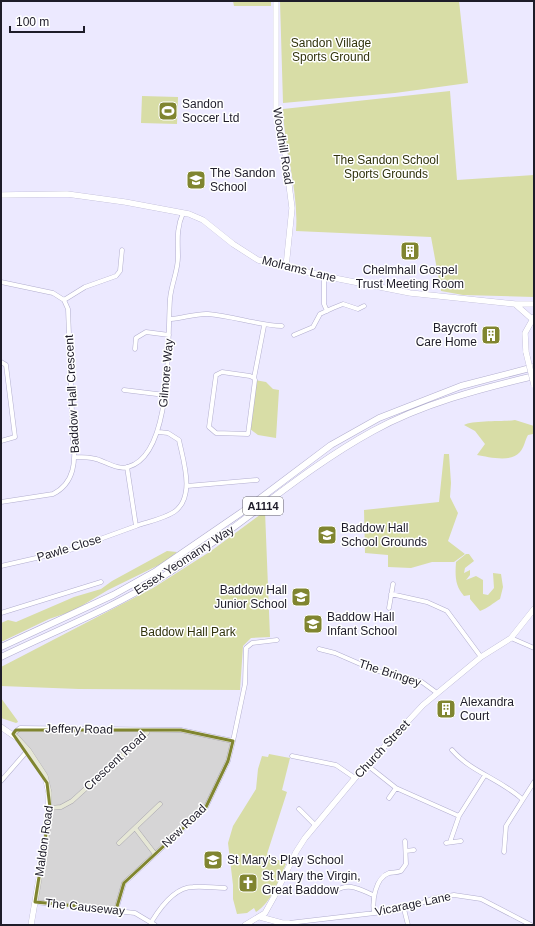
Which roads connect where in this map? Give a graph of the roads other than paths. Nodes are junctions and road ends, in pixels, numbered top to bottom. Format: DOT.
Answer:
graph roads {
  1 [pos="276,1"];
  2 [pos="1,195"];
  3 [pos="183,213"];
  4 [pos="128,252"];
  5 [pos="286,267"];
  6 [pos="324,276"];
  7 [pos="1,282"];
  8 [pos="64,300"];
  9 [pos="515,304"];
  10 [pos="534,304"];
  11 [pos="364,306"];
  12 [pos="327,311"];
  13 [pos="171,318"];
  14 [pos="533,318"];
  15 [pos="264,326"];
  16 [pos="282,326"];
  17 [pos="169,335"];
  18 [pos="294,335"];
  19 [pos="135,349"];
  20 [pos="1,362"];
  21 [pos="534,367"];
  22 [pos="534,376"];
  23 [pos="254,378"];
  24 [pos="534,385"];
  25 [pos="127,392"];
  26 [pos="165,394"];
  27 [pos="159,432"];
  28 [pos="1,441"];
  29 [pos="75,457"];
  30 [pos="128,467"];
  31 [pos="256,480"];
  32 [pos="188,486"];
  33 [pos="1,502"];
  34 [pos="136,526"];
  35 [pos="1,566"];
  36 [pos="101,582"];
  37 [pos="393,584"];
  38 [pos="392,594"];
  39 [pos="390,608"];
  40 [pos="534,609"];
  41 [pos="1,613"];
  42 [pos="511,638"];
  43 [pos="277,640"];
  44 [pos="1,647"];
  45 [pos="534,648"];
  46 [pos="319,649"];
  47 [pos="1,657"];
  48 [pos="481,657"];
  49 [pos="437,693"];
  50 [pos="1,727"];
  51 [pos="147,730"];
  52 [pos="13,734"];
  53 [pos="233,741"];
  54 [pos="28,750"];
  55 [pos="452,750"];
  56 [pos="302,752"];
  57 [pos="292,756"];
  58 [pos="299,757"];
  59 [pos="367,765"];
  60 [pos="485,775"];
  61 [pos="355,778"];
  62 [pos="1,781"];
  63 [pos="534,782"];
  64 [pos="396,788"];
  65 [pos="389,798"];
  66 [pos="522,799"];
  67 [pos="160,804"];
  68 [pos="50,808"];
  69 [pos="299,809"];
  70 [pos="460,816"];
  71 [pos="315,825"];
  72 [pos="135,828"];
  73 [pos="405,840"];
  74 [pos="461,841"];
  75 [pos="119,843"];
  76 [pos="414,850"];
  77 [pos="406,851"];
  78 [pos="504,852"];
  79 [pos="155,854"];
  80 [pos="225,888"];
  81 [pos="335,891"];
  82 [pos="373,895"];
  83 [pos="35,902"];
  84 [pos="404,909"];
  85 [pos="116,910"];
  86 [pos="374,913"];
  87 [pos="260,917"];
  88 [pos="153,923"];
  89 [pos="290,924"];
  90 [pos="31,925"];
  91 [pos="245,925"];
  92 [pos="408,925"];
  93 [pos="531,925"];
  1 -- 5 [label="street, Woodhill Road"];
  2 -- 3 [label="street, Molrams Lane"];
  3 -- 5 [label="street, Molrams Lane"];
  3 -- 13 [label="street, Gilmore Way"];
  4 -- 8 [label="street"];
  5 -- 6 [label="street, Molrams Lane"];
  6 -- 9 [label="street, Molrams Lane"];
  6 -- 12 [label="street"];
  7 -- 8 [label="street"];
  8 -- 29 [label="street, Baddow Hall Crescent"];
  9 -- 10 [label="street, Molrams Lane"];
  9 -- 14 [label="street"];
  11 -- 12 [label="street"];
  12 -- 18 [label="street"];
  13 -- 15 [label="street"];
  13 -- 17 [label="street, Gilmore Way"];
  14 -- 24 [label="street, bridge"];
  15 -- 16 [label="street"];
  15 -- 23 [label="street"];
  17 -- 19 [label="street"];
  17 -- 26 [label="street, Gilmore Way"];
  20 -- 28 [label="street"];
  21 -- 44 [label="main road, Essex Yeomanry Way / A1114"];
  22 -- 47 [label="main road, Essex Yeomanry Way / A1114"];
  23 -- 23 [label="street"];
  25 -- 26 [label="street"];
  26 -- 27 [label="street, Gilmore Way"];
  27 -- 30 [label="street, Gilmore Way"];
  27 -- 32 [label="street"];
  29 -- 30 [label="street"];
  29 -- 33 [label="street, Baddow Hall Crescent"];
  30 -- 34 [label="street"];
  31 -- 32 [label="street"];
  32 -- 34 [label="street, Pawle Close"];
  34 -- 35 [label="street, Pawle Close"];
  36 -- 41 [label="street"];
  37 -- 38 [label="street"];
  38 -- 39 [label="street"];
  38 -- 48 [label="street"];
  40 -- 42 [label="street, Church Street"];
  42 -- 45 [label="street"];
  42 -- 48 [label="street, Church Street"];
  43 -- 53 [label="street, New Road"];
  46 -- 49 [label="street, The Bringey"];
  48 -- 49 [label="street, Church Street"];
  49 -- 59 [label="street, Church Street"];
  50 -- 52 [label="street, Maldon Road"];
  51 -- 52 [label="street, Jeffery Road"];
  51 -- 53 [label="street, Crescent Road"];
  51 -- 68 [label="street, Crescent Road"];
  52 -- 54 [label="street, Maldon Road"];
  53 -- 79 [label="street, New Road"];
  54 -- 62 [label="street"];
  54 -- 68 [label="street, Maldon Road"];
  55 -- 60 [label="street"];
  56 -- 58 [label="street"];
  57 -- 58 [label="street"];
  58 -- 61 [label="street"];
  59 -- 61 [label="street, Church Street"];
  59 -- 64 [label="street"];
  60 -- 66 [label="street"];
  60 -- 70 [label="street"];
  61 -- 71 [label="street, Church Street"];
  63 -- 66 [label="street"];
  64 -- 65 [label="street"];
  64 -- 70 [label="street"];
  66 -- 78 [label="street"];
  67 -- 72 [label="street"];
  68 -- 83 [label="street, Maldon Road"];
  69 -- 71 [label="street"];
  70 -- 74 [label="street"];
  71 -- 87 [label="street, Church Street"];
  72 -- 75 [label="street"];
  72 -- 79 [label="street"];
  73 -- 77 [label="street"];
  76 -- 77 [label="street"];
  77 -- 82 [label="street"];
  79 -- 85 [label="street, New Road"];
  80 -- 88 [label="street"];
  81 -- 82 [label="street"];
  82 -- 86 [label="street"];
  83 -- 85 [label="street, The Causeway"];
  83 -- 90 [label="street, Maldon Road"];
  84 -- 86 [label="street, Vicarage Lane"];
  84 -- 92 [label="street"];
  84 -- 93 [label="street, Vicarage Lane"];
  85 -- 88 [label="street, The Causeway"];
  86 -- 89 [label="street, Vicarage Lane"];
  87 -- 89 [label="street"];
  87 -- 91 [label="street"];
}
